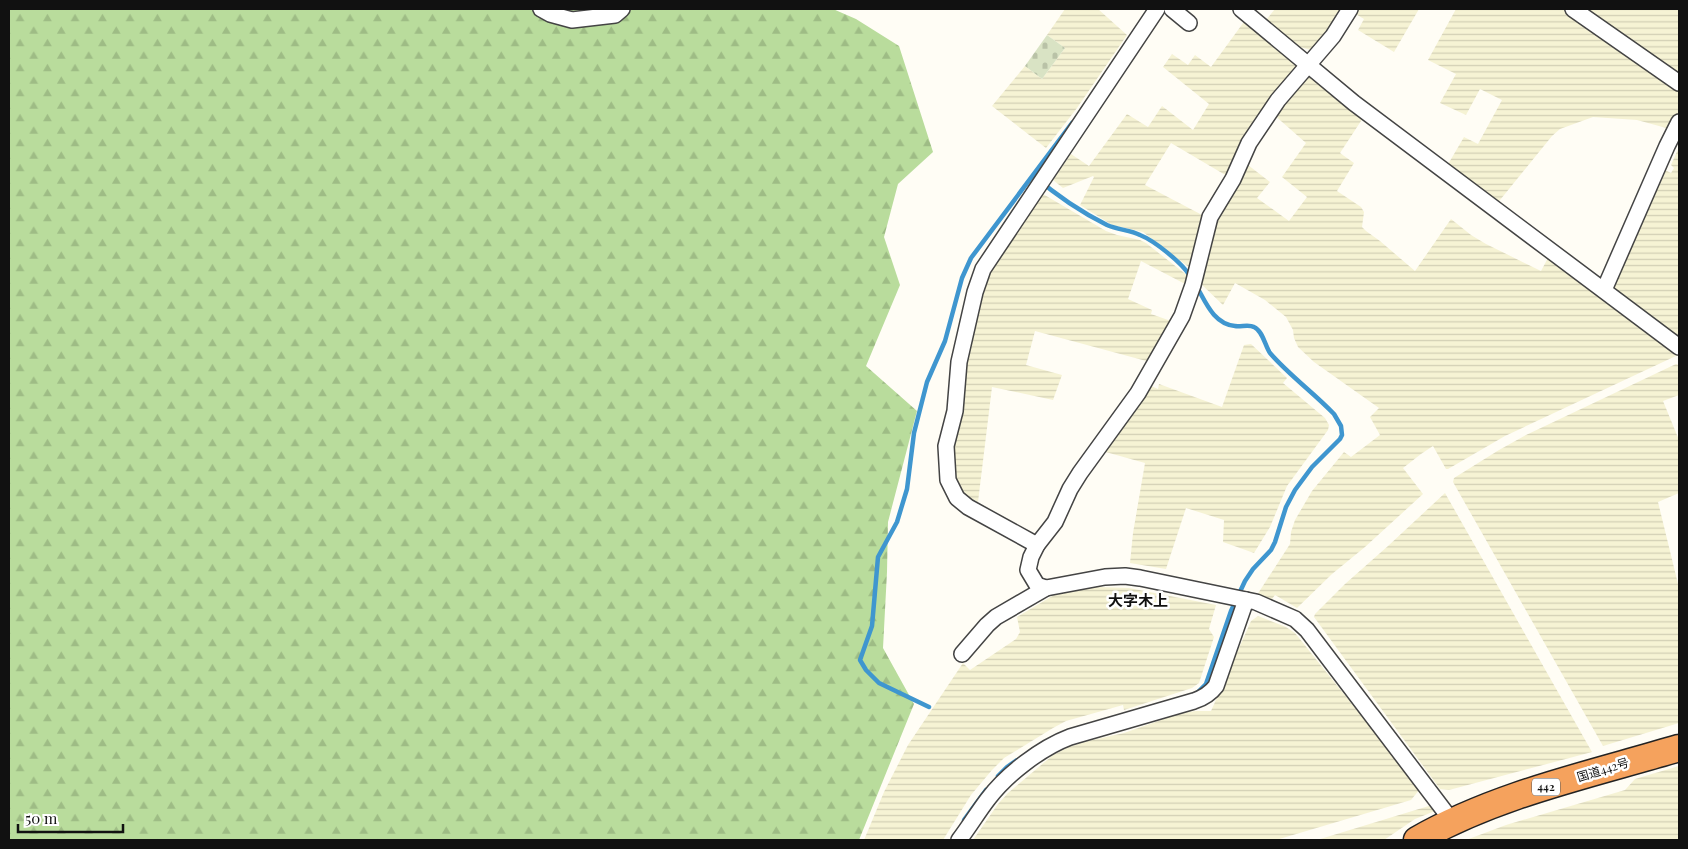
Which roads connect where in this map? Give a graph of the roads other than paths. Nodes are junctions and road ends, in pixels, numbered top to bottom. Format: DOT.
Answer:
graph roads {
  1 [pos="541,9"];
  2 [pos="622,9"];
  3 [pos="1157,9"];
  4 [pos="1172,9"];
  5 [pos="1241,9"];
  6 [pos="1350,9"];
  7 [pos="1573,9"];
  8 [pos="1189,23"];
  9 [pos="1309,64"];
  10 [pos="1679,83"];
  11 [pos="1679,122"];
  12 [pos="1604,290"];
  13 [pos="1679,347"];
  14 [pos="1037,546"];
  15 [pos="1046,588"];
  16 [pos="1246,600"];
  17 [pos="962,654"];
  18 [pos="1679,748"];
  19 [pos="1452,821"];
  20 [pos="959,840"];
  21 [pos="1417,840"];
  1 -- 2 [label="street"];
  3 -- 14 [label="street"];
  4 -- 8 [label="street"];
  5 -- 9 [label="street"];
  6 -- 9 [label="street"];
  7 -- 10 [label="street"];
  9 -- 12 [label="street"];
  9 -- 14 [label="street"];
  11 -- 12 [label="street"];
  12 -- 13 [label="street"];
  14 -- 15 [label="street"];
  15 -- 16 [label="street"];
  15 -- 17 [label="street"];
  16 -- 19 [label="street"];
  16 -- 20 [label="street"];
  18 -- 19 [label="highway, 国道442号 / 442"];
  19 -- 21 [label="highway, 国道442号 / 442"];
}
